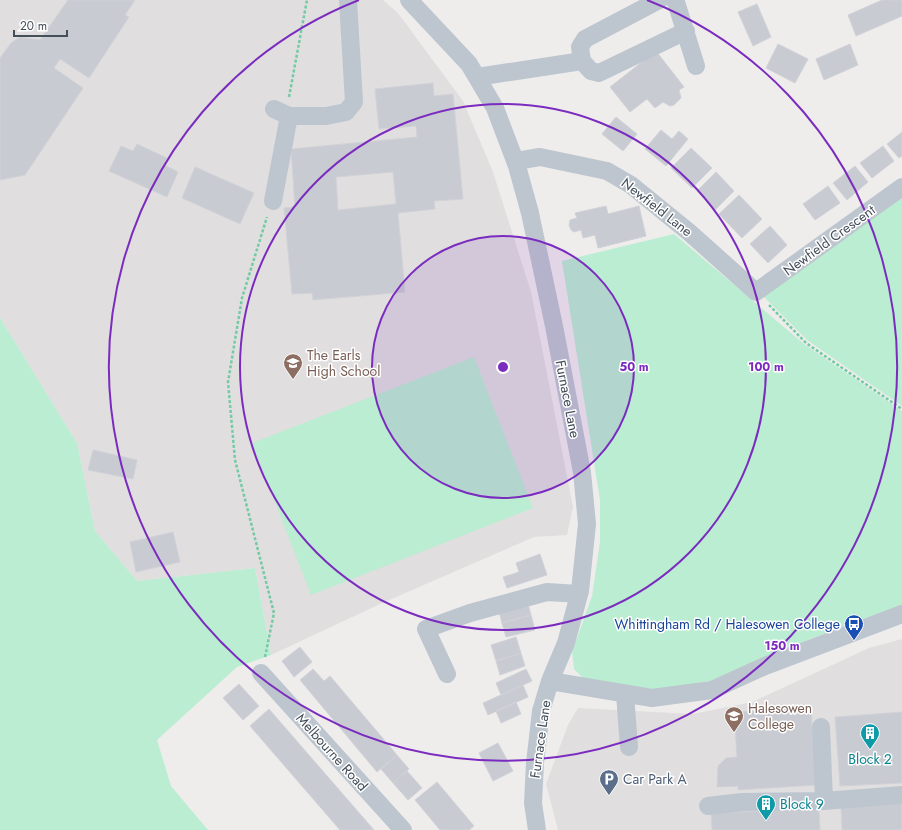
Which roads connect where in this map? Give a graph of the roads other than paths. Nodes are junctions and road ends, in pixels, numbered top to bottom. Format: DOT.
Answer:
graph roads {
  1 [pos="348,0"];
  2 [pos="409,0"];
  3 [pos="658,0"];
  4 [pos="674,0"];
  5 [pos="686,32"];
  6 [pos="582,61"];
  7 [pos="696,66"];
  8 [pos="477,77"];
  9 [pos="516,161"];
  10 [pos="902,187"];
  11 [pos="272,201"];
  12 [pos="756,292"];
  13 [pos="580,594"];
  14 [pos="902,614"];
  15 [pos="261,673"];
  16 [pos="447,674"];
  17 [pos="550,682"];
  18 [pos="625,694"];
  19 [pos="821,727"];
  20 [pos="629,747"];
  21 [pos="902,795"];
  22 [pos="824,801"];
  23 [pos="708,806"];
  24 [pos="403,830"];
  25 [pos="537,830"];
  1 -- 11 [label="street"];
  2 -- 8 [label="street, Furnace Lane"];
  3 -- 6 [label="street"];
  4 -- 5 [label="street"];
  5 -- 6 [label="street"];
  5 -- 7 [label="street"];
  6 -- 8 [label="street"];
  8 -- 9 [label="street, Furnace Lane"];
  9 -- 12 [label="street, Newfield Lane"];
  9 -- 13 [label="street, Furnace Lane"];
  10 -- 12 [label="street, Newfield Crescent"];
  13 -- 16 [label="street"];
  13 -- 17 [label="street, Furnace Lane"];
  14 -- 18 [label="street"];
  15 -- 24 [label="street, Melbourne Road"];
  17 -- 18 [label="street"];
  17 -- 25 [label="street, Furnace Lane"];
  18 -- 20 [label="street"];
  19 -- 22 [label="street"];
  21 -- 22 [label="street"];
  22 -- 23 [label="street"];
}
